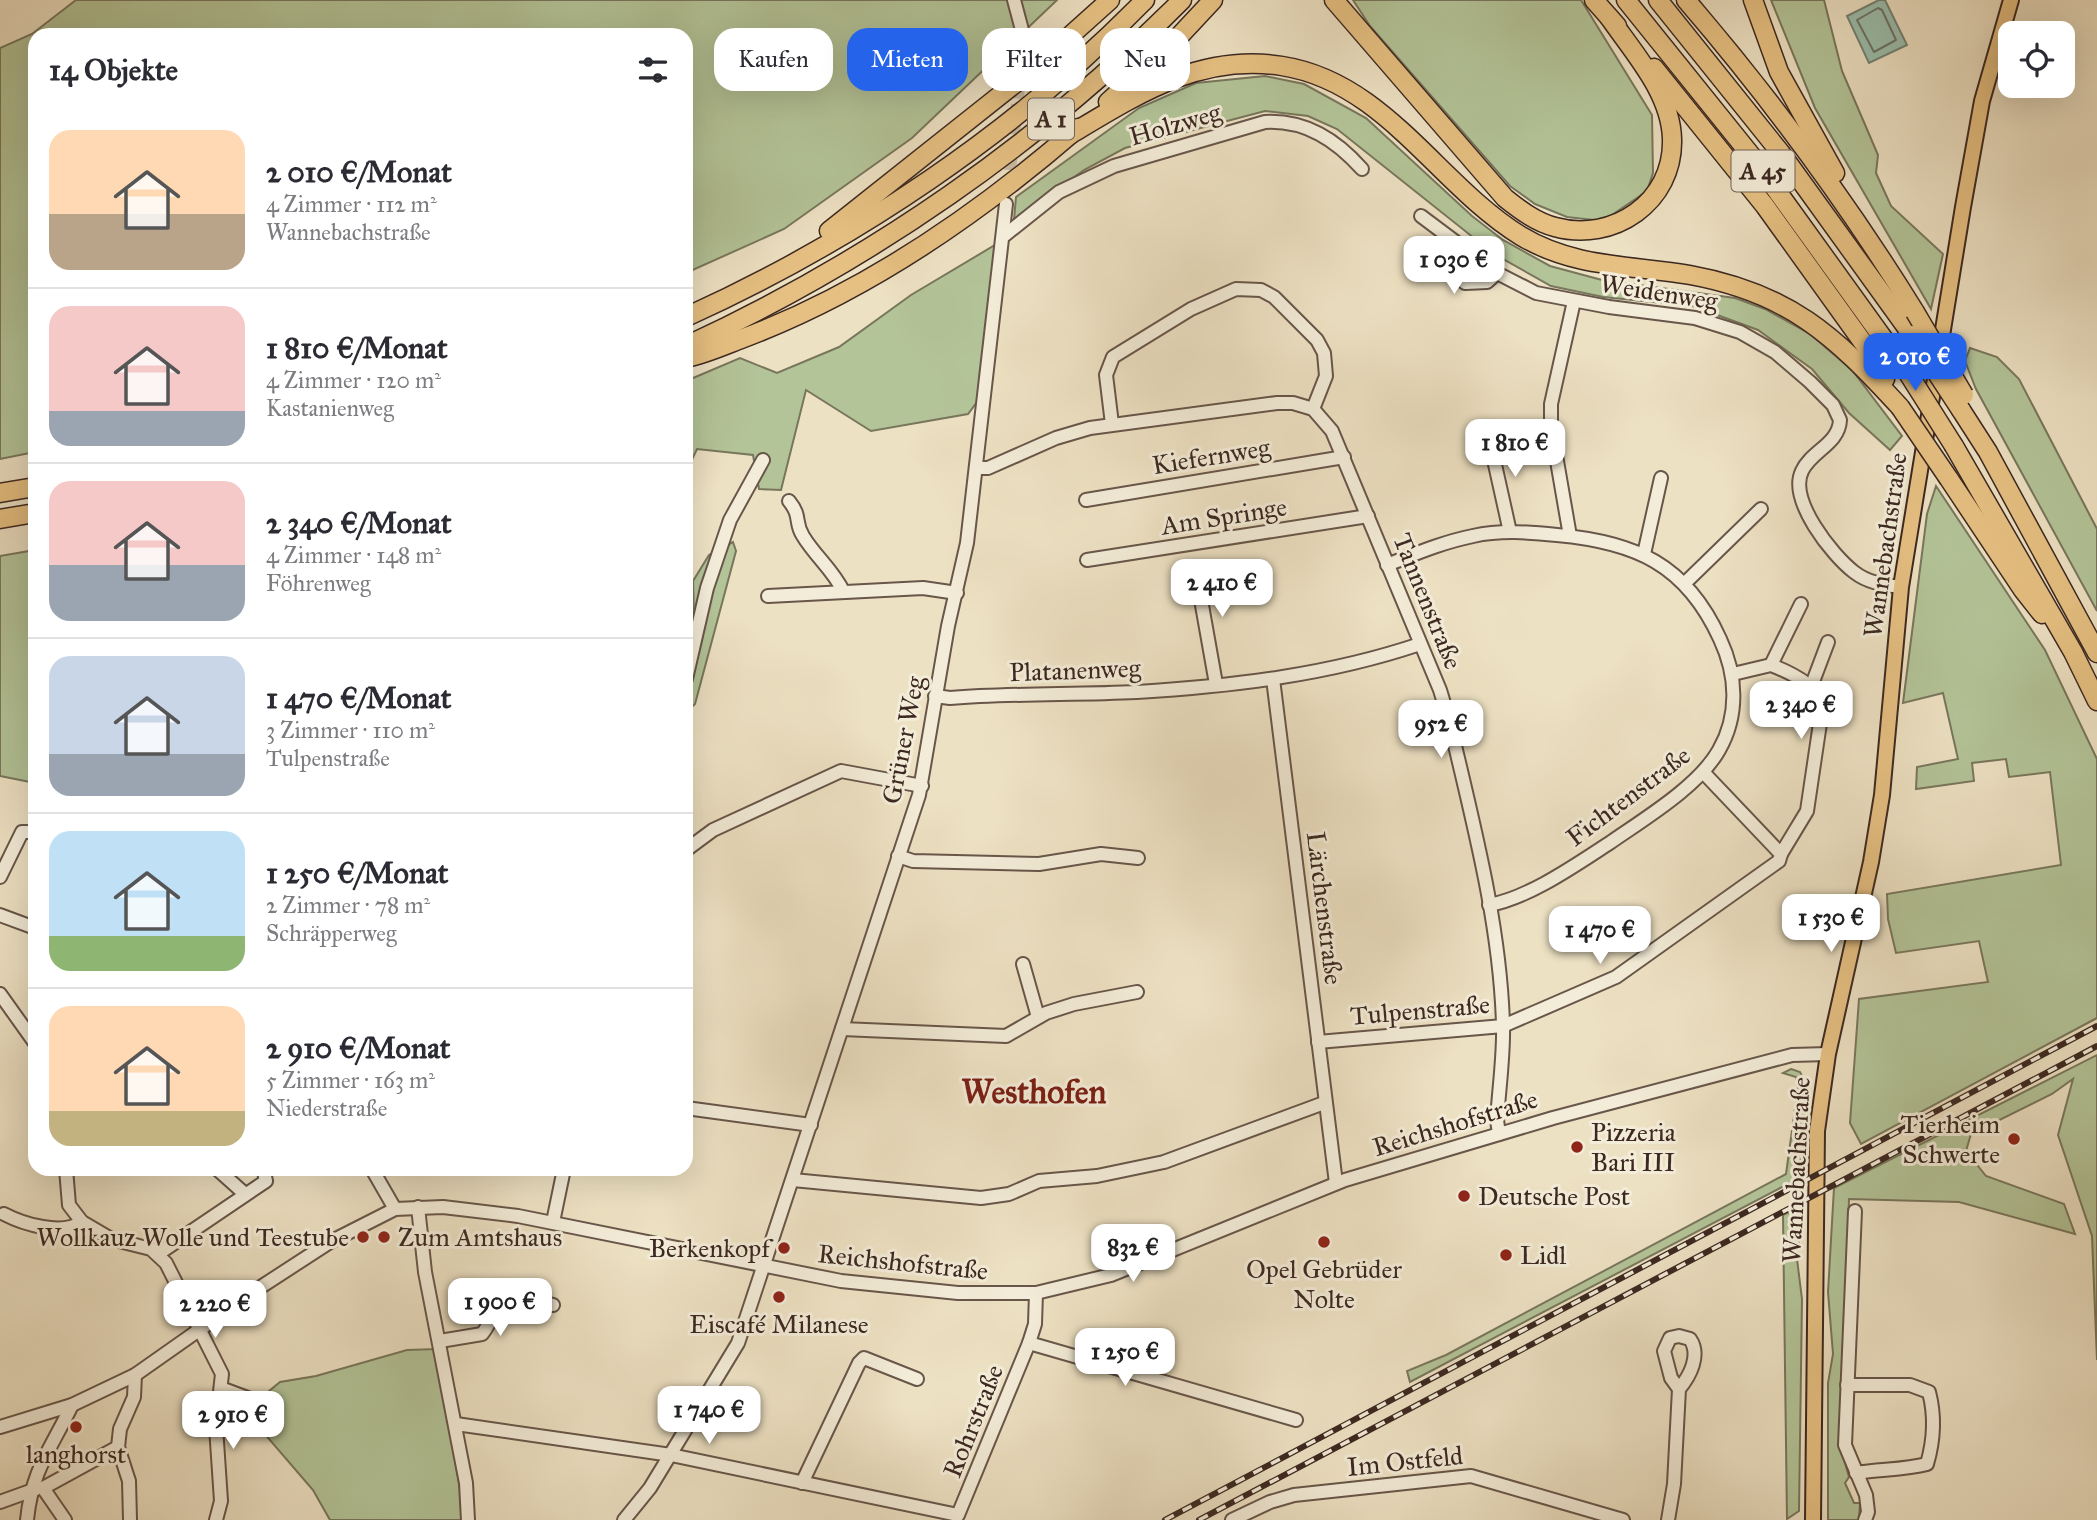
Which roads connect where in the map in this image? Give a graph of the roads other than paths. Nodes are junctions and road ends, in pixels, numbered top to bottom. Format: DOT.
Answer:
graph roads {
  1 [pos="1014,0"];
  2 [pos="1101,0"];
  3 [pos="1110,0"];
  4 [pos="1145,0"];
  5 [pos="1182,0"];
  6 [pos="1213,0"];
  7 [pos="1334,0"];
  8 [pos="1594,0"];
  9 [pos="1626,0"];
  10 [pos="1658,0"];
  11 [pos="1686,0"];
  12 [pos="1753,0"];
  13 [pos="2011,0"];
  14 [pos="1609,17"];
  15 [pos="1021,28"];
  16 [pos="1077,28"];
  17 [pos="1079,28"];
  18 [pos="1006,91"];
  19 [pos="1071,134"];
  20 [pos="1362,169"];
  21 [pos="1006,204"];
  22 [pos="1421,216"];
  23 [pos="1864,229"];
  24 [pos="1005,234"];
  25 [pos="1472,255"];
  26 [pos="784,268"];
  27 [pos="1497,273"];
  28 [pos="1574,301"];
  29 [pos="693,314"];
  30 [pos="693,342"];
  31 [pos="693,356"];
  32 [pos="1962,402"];
  33 [pos="1900,407"];
  34 [pos="1313,410"];
  35 [pos="1112,424"];
  36 [pos="1488,433"];
  37 [pos="1344,457"];
  38 [pos="764,460"];
  39 [pos="977,468"];
  40 [pos="1661,478"];
  41 [pos="28,488"];
  42 [pos="0,493"];
  43 [pos="1086,500"];
  44 [pos="789,501"];
  45 [pos="1761,509"];
  46 [pos="28,514"];
  47 [pos="1368,516"];
  48 [pos="0,519"];
  49 [pos="1510,533"];
  50 [pos="1570,536"];
  51 [pos="1644,554"];
  52 [pos="1087,560"];
  53 [pos="1387,565"];
  54 [pos="1188,567"];
  55 [pos="1685,583"];
  56 [pos="1901,587"];
  57 [pos="843,591"];
  58 [pos="957,593"];
  59 [pos="768,596"];
  60 [pos="1801,604"];
  61 [pos="1828,642"];
  62 [pos="1420,644"];
  63 [pos="693,650"];
  64 [pos="2073,652"];
  65 [pos="2097,653"];
  66 [pos="1771,665"];
  67 [pos="1733,674"];
  68 [pos="1273,680"];
  69 [pos="1216,684"];
  70 [pos="1811,687"];
  71 [pos="935,696"];
  72 [pos="2097,701"];
  73 [pos="1703,772"];
  74 [pos="922,786"];
  75 [pos="28,832"];
  76 [pos="693,845"];
  77 [pos="1781,854"];
  78 [pos="898,856"];
  79 [pos="1138,858"];
  80 [pos="0,877"];
  81 [pos="1489,905"];
  82 [pos="0,915"];
  83 [pos="28,925"];
  84 [pos="1023,964"];
  85 [pos="1137,992"];
  86 [pos="0,994"];
  87 [pos="1038,1017"];
  88 [pos="1503,1026"];
  89 [pos="842,1029"];
  90 [pos="28,1032"];
  91 [pos="1318,1041"];
  92 [pos="1828,1054"];
  93 [pos="1324,1103"];
  94 [pos="693,1109"];
  95 [pos="811,1125"];
  96 [pos="1499,1134"];
  97 [pos="67,1176"];
  98 [pos="225,1176"];
  99 [pos="265,1176"];
  100 [pos="376,1176"];
  101 [pos="563,1176"];
  102 [pos="793,1181"];
  103 [pos="1336,1183"];
  104 [pos="245,1194"];
  105 [pos="418,1207"];
  106 [pos="394,1209"];
  107 [pos="1855,1211"];
  108 [pos="4,1214"];
  109 [pos="82,1222"];
  110 [pos="553,1223"];
  111 [pos="158,1254"];
  112 [pos="765,1267"];
  113 [pos="1036,1293"];
  114 [pos="553,1305"];
  115 [pos="202,1329"];
  116 [pos="440,1341"];
  117 [pos="1029,1343"];
  118 [pos="135,1375"];
  119 [pos="916,1379"];
  120 [pos="1847,1384"];
  121 [pos="221,1388"];
  122 [pos="1679,1389"];
  123 [pos="253,1400"];
  124 [pos="72,1405"];
  125 [pos="1296,1420"];
  126 [pos="456,1424"];
  127 [pos="0,1427"];
  128 [pos="118,1447"];
  129 [pos="671,1455"];
  130 [pos="1856,1473"];
  131 [pos="802,1483"];
  132 [pos="37,1489"];
  133 [pos="0,1502"];
  134 [pos="27,1520"];
  135 [pos="65,1520"];
  136 [pos="121,1520"];
  137 [pos="130,1520"];
  138 [pos="216,1520"];
  139 [pos="468,1520"];
  140 [pos="625,1520"];
  141 [pos="1232,1520"];
  142 [pos="1623,1520"];
  143 [pos="1668,1520"];
  144 [pos="1814,1520"];
  145 [pos="1865,1520"];
  1 -- 15 [label="street"];
  2 -- 16 [label="highway"];
  3 -- 17 [label="highway"];
  4 -- 26 [label="highway, A 1"];
  5 -- 30 [label="highway, A 1"];
  6 -- 19 [label="highway"];
  7 -- 14 [label="highway"];
  8 -- 14 [label="highway"];
  9 -- 64 [label="highway, A 45, bridge"];
  10 -- 32 [label="highway, A 45, bridge"];
  11 -- 23 [label="highway"];
  12 -- 23 [label="highway"];
  13 -- 56 [label="main road, Wannebachstraße"];
  14 -- 33 [label="highway"];
  18 -- 26 [label="highway"];
  19 -- 31 [label="highway"];
  19 -- 33 [label="highway"];
  20 -- 24 [label="street, Holzweg"];
  21 -- 24 [label="street, Grüner Weg"];
  22 -- 25 [label="street, Weidenweg"];
  23 -- 32 [label="highway, bridge"];
  24 -- 39 [label="street, Grüner Weg"];
  25 -- 27 [label="street, Weidenweg"];
  25 -- 27 [label="street"];
  26 -- 29 [label="highway, A 1"];
  27 -- 28 [label="street, Weidenweg"];
  28 -- 50 [label="street"];
  28 -- 56 [label="street, Weidenweg"];
  32 -- 65 [label="highway, A 45"];
  33 -- 64 [label="highway, bridge"];
  34 -- 35 [label="street"];
  34 -- 35 [label="street"];
  34 -- 37 [label="street, Tannenstraße"];
  35 -- 39 [label="street"];
  36 -- 49 [label="street"];
  37 -- 43 [label="street, Kiefernweg"];
  37 -- 47 [label="street, Tannenstraße"];
  38 -- 63 [label="street"];
  39 -- 58 [label="street, Grüner Weg"];
  40 -- 51 [label="street"];
  41 -- 42 [label="highway"];
  44 -- 57 [label="street"];
  45 -- 55 [label="street"];
  46 -- 48 [label="highway"];
  47 -- 52 [label="street, Am Springe"];
  47 -- 53 [label="street, Tannenstraße"];
  49 -- 50 [label="street, Fichtenstraße"];
  49 -- 53 [label="street, Fichtenstraße"];
  50 -- 51 [label="street, Fichtenstraße"];
  51 -- 55 [label="street, Fichtenstraße"];
  53 -- 62 [label="street, Tannenstraße"];
  54 -- 69 [label="street"];
  55 -- 67 [label="street, Fichtenstraße"];
  56 -- 92 [label="main road, Wannebachstraße"];
  57 -- 58 [label="street"];
  57 -- 59 [label="street"];
  58 -- 71 [label="street, Grüner Weg"];
  60 -- 66 [label="street"];
  61 -- 70 [label="street"];
  62 -- 68 [label="street, Platanenweg"];
  62 -- 81 [label="street, Tannenstraße"];
  64 -- 72 [label="highway, A 45"];
  66 -- 67 [label="street"];
  66 -- 70 [label="street"];
  67 -- 73 [label="street, Fichtenstraße"];
  68 -- 69 [label="street, Platanenweg"];
  68 -- 91 [label="street, Lärchenstraße"];
  69 -- 71 [label="street, Platanenweg"];
  70 -- 77 [label="street, Tulpenstraße"];
  71 -- 74 [label="street, Grüner Weg"];
  73 -- 77 [label="street"];
  73 -- 81 [label="street, Fichtenstraße"];
  74 -- 76 [label="street"];
  74 -- 78 [label="street, Grüner Weg"];
  75 -- 80 [label="street"];
  77 -- 88 [label="street, Tulpenstraße"];
  78 -- 79 [label="street"];
  78 -- 89 [label="street, Grüner Weg"];
  81 -- 88 [label="street, Tannenstraße"];
  82 -- 83 [label="street"];
  84 -- 87 [label="street"];
  85 -- 87 [label="street"];
  86 -- 90 [label="street"];
  87 -- 89 [label="street"];
  88 -- 91 [label="street, Tulpenstraße"];
  88 -- 96 [label="street, Tannenstraße"];
  89 -- 95 [label="street, Grüner Weg"];
  91 -- 93 [label="street, Lärchenstraße"];
  92 -- 96 [label="street, Reichshofstraße"];
  92 -- 144 [label="main road, Wannebachstraße"];
  93 -- 102 [label="street"];
  93 -- 103 [label="street, Lärchenstraße"];
  94 -- 95 [label="street"];
  95 -- 102 [label="street, Grüner Weg"];
  96 -- 103 [label="street, Reichshofstraße"];
  97 -- 109 [label="street"];
  98 -- 104 [label="street"];
  99 -- 104 [label="street"];
  100 -- 106 [label="street"];
  101 -- 110 [label="street"];
  102 -- 112 [label="street, Grüner Weg"];
  103 -- 113 [label="street, Reichshofstraße"];
  104 -- 111 [label="street"];
  105 -- 106 [label="street, Reichshofstraße"];
  105 -- 110 [label="street, Reichshofstraße"];
  105 -- 116 [label="street"];
  106 -- 115 [label="street, Reichshofstraße"];
  107 -- 120 [label="street"];
  108 -- 109 [label="street"];
  109 -- 111 [label="street"];
  110 -- 112 [label="street, Reichshofstraße"];
  111 -- 115 [label="street"];
  112 -- 113 [label="street, Reichshofstraße"];
  112 -- 129 [label="street, Grüner Weg"];
  113 -- 117 [label="street, Rohrstraße"];
  114 -- 116 [label="street"];
  115 -- 118 [label="street, Reichshofstraße"];
  115 -- 121 [label="street"];
  116 -- 126 [label="street"];
  117 -- 125 [label="street"];
  117 -- 131 [label="street, Rohrstraße"];
  118 -- 124 [label="street, Reichshofstraße"];
  118 -- 128 [label="street"];
  119 -- 131 [label="street"];
  120 -- 130 [label="street"];
  120 -- 130 [label="street"];
  121 -- 123 [label="street"];
  121 -- 138 [label="street"];
  122 -- 143 [label="street"];
  124 -- 127 [label="street, Reichshofstraße"];
  124 -- 132 [label="street"];
  126 -- 129 [label="street"];
  126 -- 139 [label="street"];
  128 -- 132 [label="street"];
  128 -- 137 [label="street"];
  129 -- 131 [label="street"];
  129 -- 140 [label="street, Grüner Weg"];
  130 -- 145 [label="street"];
  132 -- 133 [label="street"];
  132 -- 134 [label="street"];
  132 -- 135 [label="street"];
  136 -- 137 [label="street"];
  141 -- 142 [label="street, Im Ostfeld"];
}
